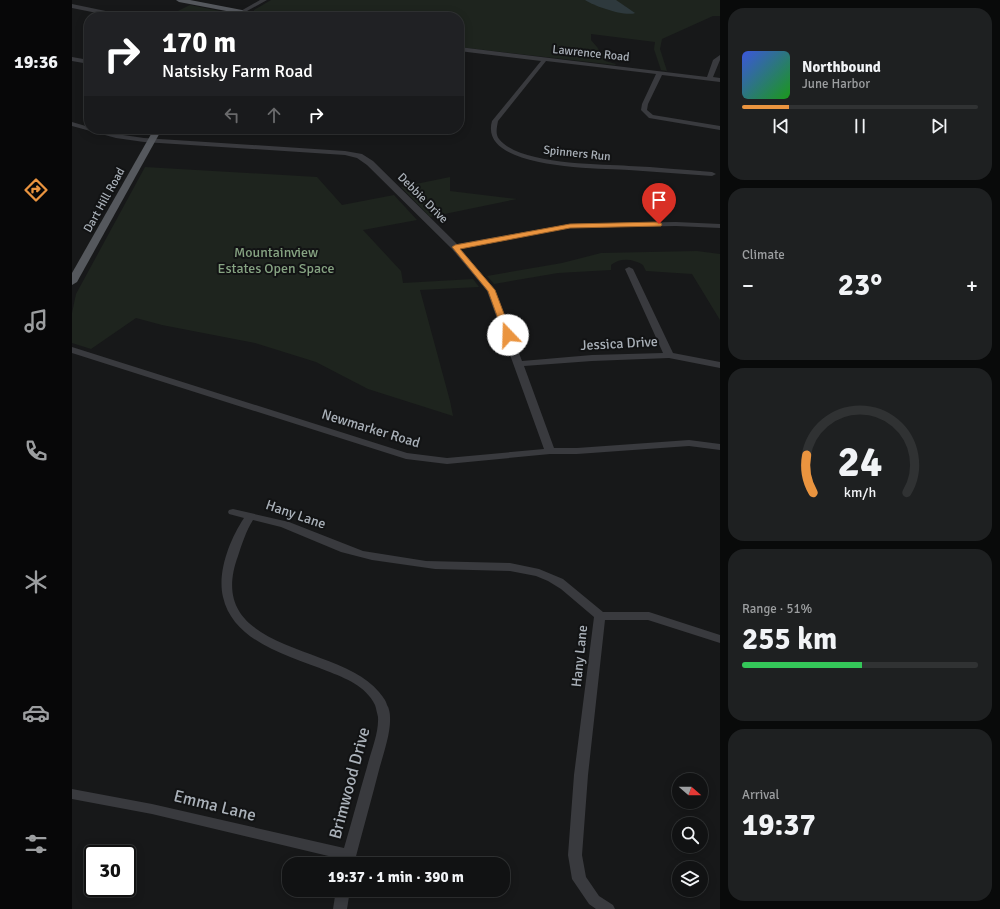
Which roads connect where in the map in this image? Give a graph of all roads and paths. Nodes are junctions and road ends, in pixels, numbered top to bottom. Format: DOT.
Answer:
graph roads {
  1 [pos="179,0"];
  2 [pos="264,0"];
  3 [pos="72,6"];
  4 [pos="101,12"];
  5 [pos="242,12"];
  6 [pos="464,50"];
  7 [pos="720,57"];
  8 [pos="72,59"];
  9 [pos="545,59"];
  10 [pos="84,61"];
  11 [pos="660,73"];
  12 [pos="710,78"];
  13 [pos="720,80"];
  14 [pos="72,124"];
  15 [pos="84,128"];
  16 [pos="720,128"];
  17 [pos="111,134"];
  18 [pos="155,134"];
  19 [pos="151,140"];
  20 [pos="712,174"];
  21 [pos="720,226"];
  22 [pos="455,247"];
  23 [pos="629,269"];
  24 [pos="72,282"];
  25 [pos="72,350"];
  26 [pos="670,354"];
  27 [pos="520,364"];
  28 [pos="720,365"];
  29 [pos="720,447"];
  30 [pos="550,451"];
  31 [pos="233,512"];
  32 [pos="250,516"];
  33 [pos="600,616"];
  34 [pos="720,640"];
  35 [pos="72,794"];
  36 [pos="340,857"];
  37 [pos="349,857"];
  38 [pos="342,897"];
  39 [pos="340,909"];
  40 [pos="608,909"];
  1 -- 5 [label="main road"];
  2 -- 5 [label="street"];
  3 -- 4 [label="street"];
  6 -- 9 [label="street, Lawrence Road"];
  7 -- 12 [label="street"];
  8 -- 10 [label="street"];
  9 -- 11 [label="street, Lawrence Road"];
  9 -- 20 [label="street, Spinners Run"];
  11 -- 12 [label="street, Lawrence Road"];
  11 -- 16 [label="street"];
  12 -- 13 [label="street, Lawrence Road"];
  14 -- 15 [label="street, Debbie Drive"];
  17 -- 19 [label="street, Debbie Drive"];
  18 -- 19 [label="main road, Dart Hill Road"];
  19 -- 22 [label="street, Debbie Drive"];
  19 -- 24 [label="main road, Dart Hill Road"];
  21 -- 22 [label="street"];
  22 -- 27 [label="street, Debbie Drive"];
  23 -- 26 [label="street"];
  25 -- 30 [label="street, Newmarker Road"];
  26 -- 27 [label="street, Jessica Drive"];
  26 -- 28 [label="street, Jessica Drive"];
  27 -- 30 [label="street, Debbie Drive"];
  29 -- 30 [label="street, Newmarker Road"];
  31 -- 32 [label="street, Hany Lane"];
  32 -- 33 [label="street, Hany Lane"];
  32 -- 37 [label="street, Brimwood Drive"];
  33 -- 34 [label="street"];
  33 -- 40 [label="street, Hany Lane"];
  35 -- 36 [label="street, Emma Lane"];
  38 -- 39 [label="street"];
}
